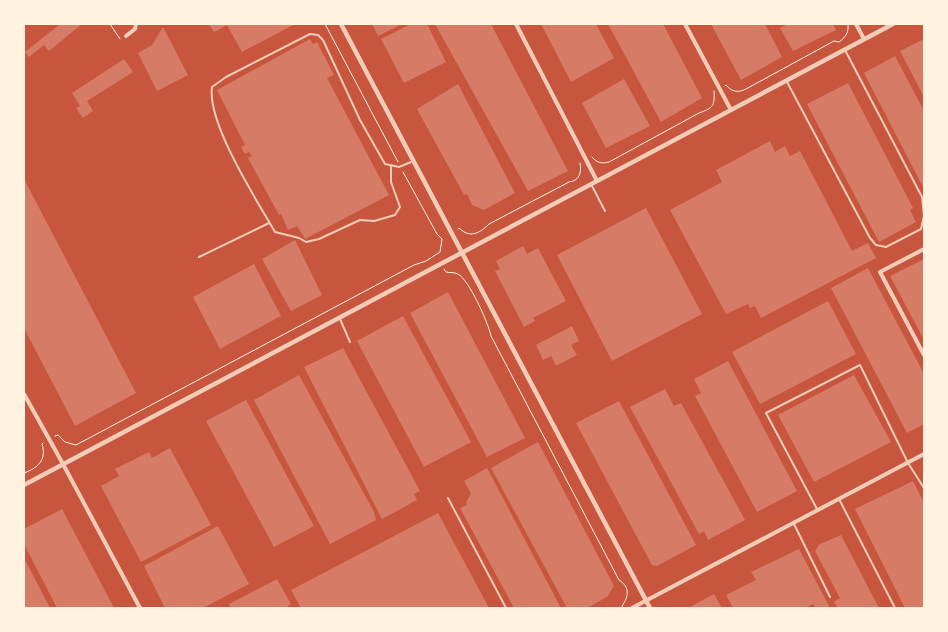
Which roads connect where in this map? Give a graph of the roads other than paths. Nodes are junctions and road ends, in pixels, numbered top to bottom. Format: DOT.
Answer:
graph roads {
  1 [pos="136,24"];
  2 [pos="341,24"];
  3 [pos="516,24"];
  4 [pos="685,24"];
  5 [pos="856,24"];
  6 [pos="893,24"];
  7 [pos="126,36"];
  8 [pos="864,39"];
  9 [pos="844,50"];
  10 [pos="786,80"];
  11 [pos="730,110"];
  12 [pos="414,161"];
  13 [pos="391,166"];
  14 [pos="597,181"];
  15 [pos="591,184"];
  16 [pos="605,211"];
  17 [pos="270,222"];
  18 [pos="924,249"];
  19 [pos="462,252"];
  20 [pos="199,257"];
  21 [pos="339,317"];
  22 [pos="350,342"];
  23 [pos="924,355"];
  24 [pos="24,394"];
  25 [pos="924,454"];
  26 [pos="908,463"];
  27 [pos="63,464"];
  28 [pos="24,485"];
  29 [pos="924,488"];
  30 [pos="448,498"];
  31 [pos="839,500"];
  32 [pos="818,511"];
  33 [pos="794,524"];
  34 [pos="830,597"];
  35 [pos="646,601"];
  36 [pos="140,608"];
  37 [pos="506,608"];
  38 [pos="632,608"];
  39 [pos="650,608"];
  40 [pos="895,608"];
  1 -- 7 [label="street"];
  2 -- 12 [label="street"];
  3 -- 14 [label="street"];
  4 -- 11 [label="street"];
  5 -- 8 [label="street"];
  6 -- 8 [label="street"];
  8 -- 9 [label="street"];
  9 -- 10 [label="street"];
  9 -- 10 [label="lane"];
  10 -- 11 [label="street"];
  11 -- 14 [label="street"];
  12 -- 13 [label="lane"];
  12 -- 19 [label="street"];
  13 -- 17 [label="lane"];
  13 -- 17 [label="lane"];
  14 -- 15 [label="street"];
  15 -- 16 [label="lane"];
  15 -- 19 [label="street"];
  17 -- 20 [label="lane"];
  18 -- 23 [label="street"];
  19 -- 21 [label="street"];
  19 -- 35 [label="street"];
  21 -- 22 [label="lane"];
  21 -- 27 [label="street"];
  24 -- 27 [label="street"];
  25 -- 26 [label="street"];
  26 -- 29 [label="lane"];
  26 -- 31 [label="street"];
  26 -- 32 [label="lane"];
  27 -- 28 [label="street"];
  27 -- 36 [label="street"];
  30 -- 37 [label="lane"];
  31 -- 32 [label="street"];
  31 -- 40 [label="lane"];
  32 -- 33 [label="street"];
  33 -- 34 [label="lane"];
  33 -- 35 [label="street"];
  35 -- 38 [label="street"];
  35 -- 39 [label="street"];
}
